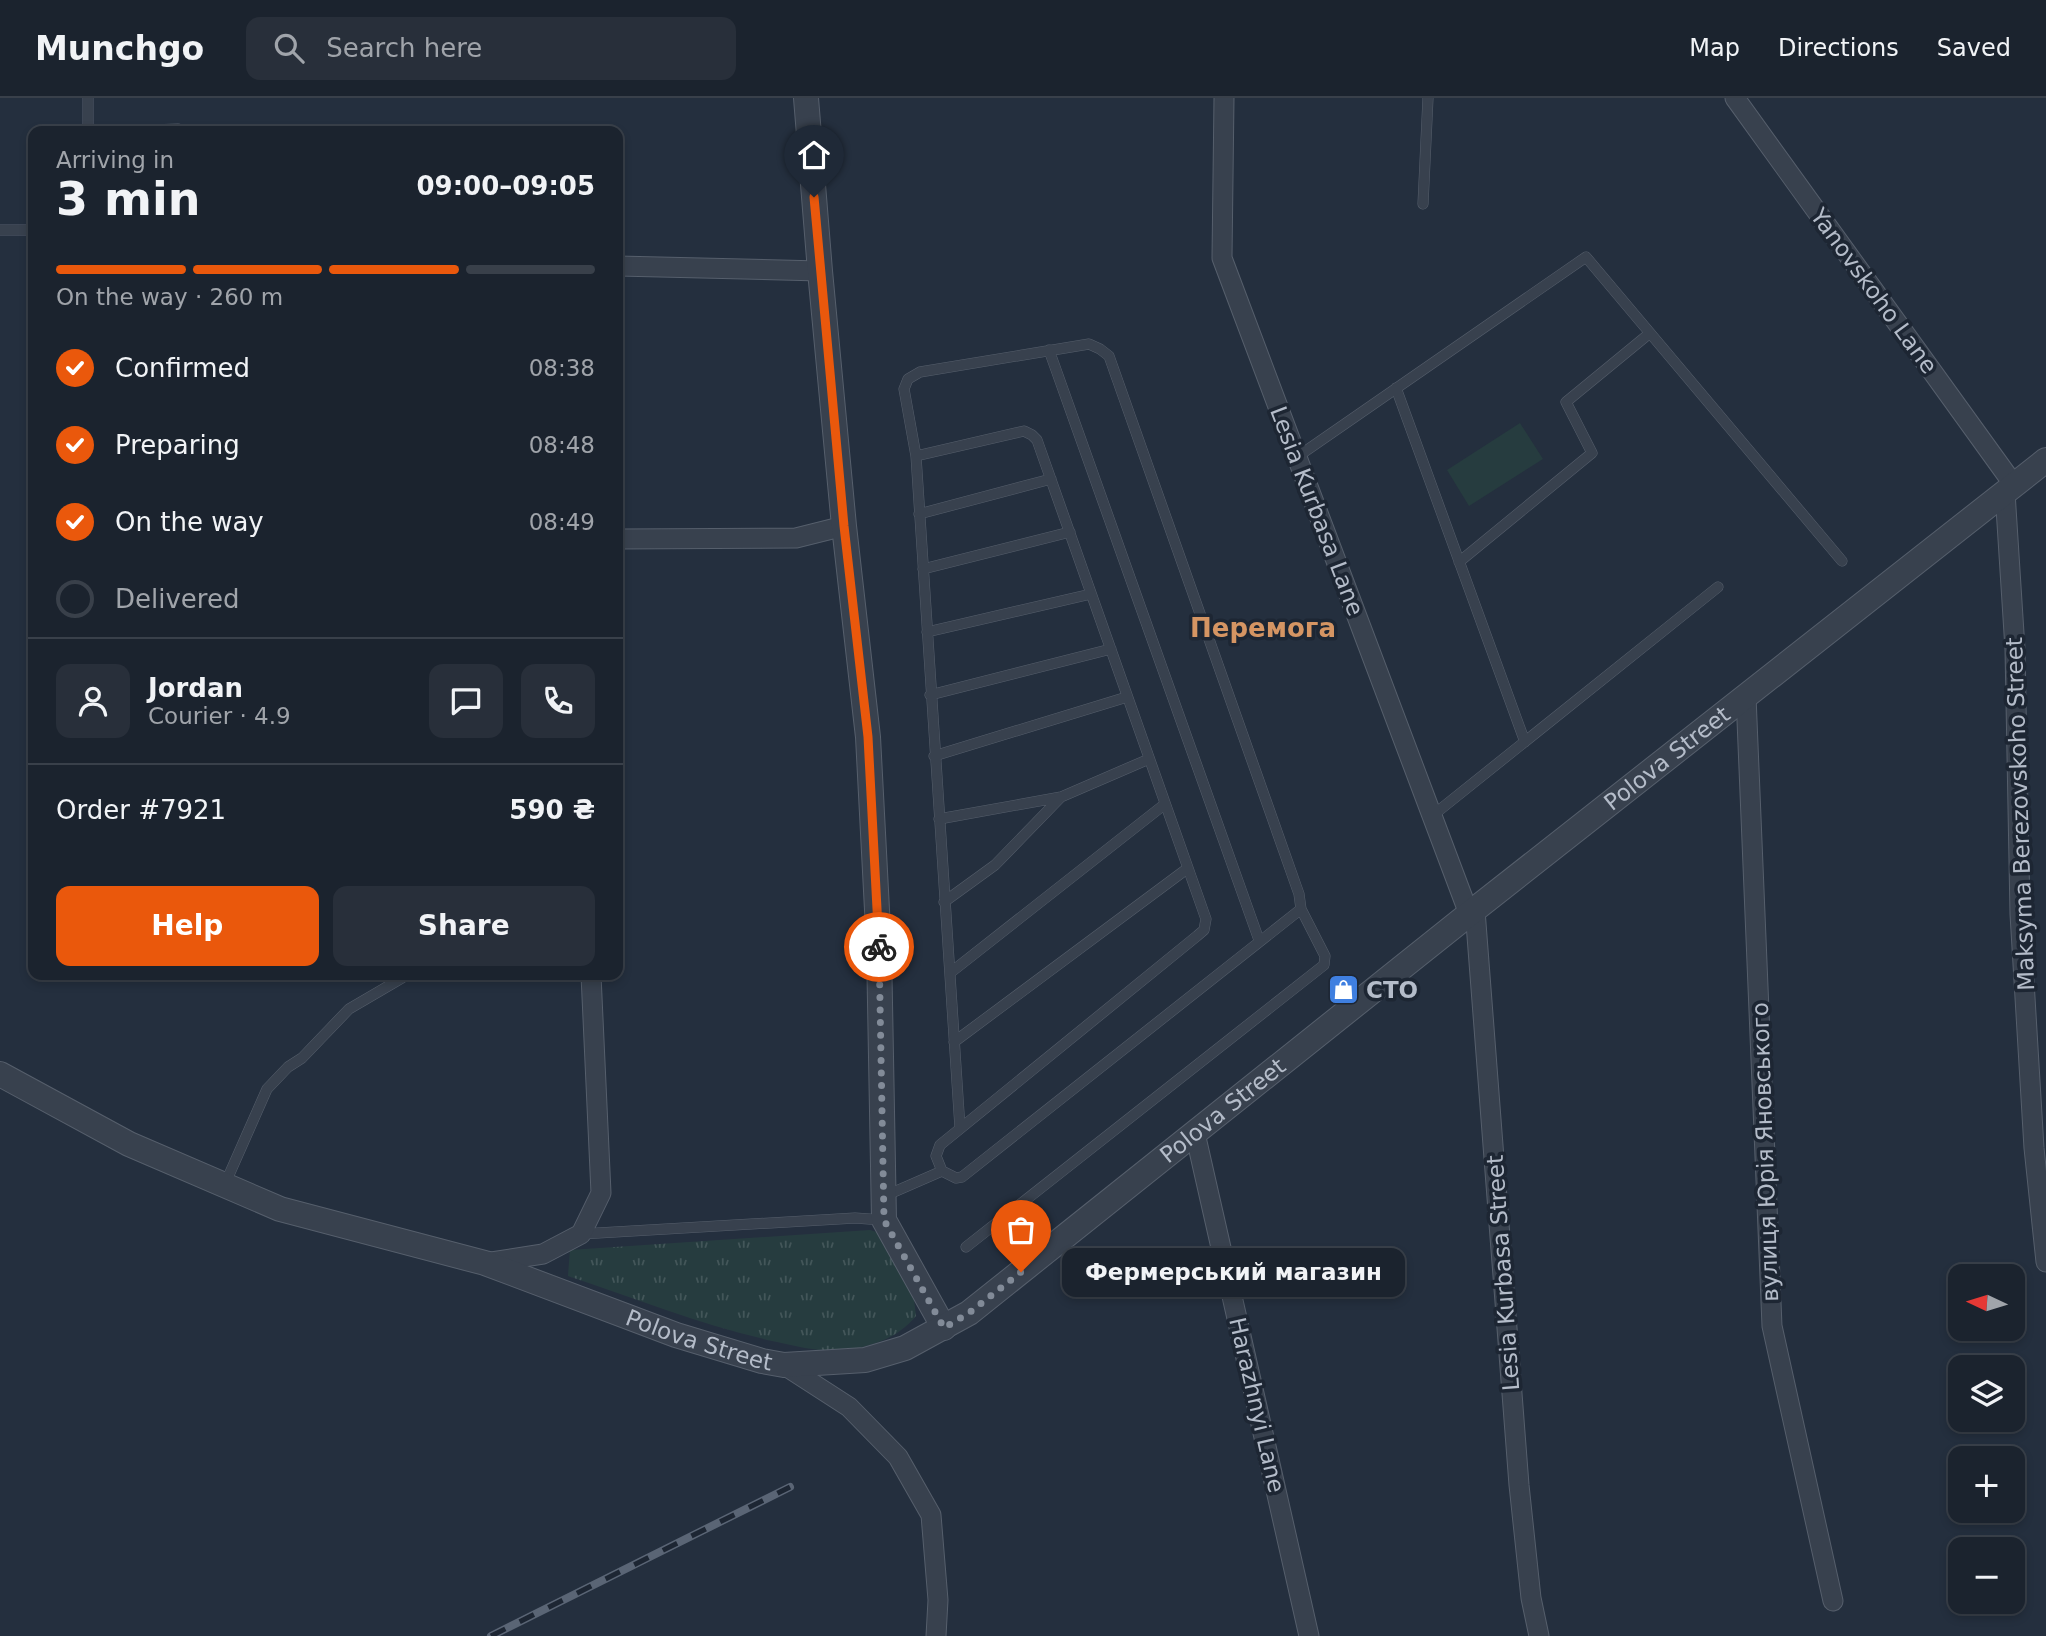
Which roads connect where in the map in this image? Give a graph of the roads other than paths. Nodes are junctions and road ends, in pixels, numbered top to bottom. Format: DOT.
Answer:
graph roads {
  1 [pos="88,98"];
  2 [pos="806,98"];
  3 [pos="1224,98"];
  4 [pos="1428,98"];
  5 [pos="1735,98"];
  6 [pos="88,126"];
  7 [pos="1423,204"];
  8 [pos="0,230"];
  9 [pos="28,230"];
  10 [pos="623,266"];
  11 [pos="820,271"];
  12 [pos="1650,333"];
  13 [pos="1049,350"];
  14 [pos="1396,388"];
  15 [pos="916,456"];
  16 [pos="1297,457"];
  17 [pos="2046,460"];
  18 [pos="1051,479"];
  19 [pos="2010,488"];
  20 [pos="919,514"];
  21 [pos="844,526"];
  22 [pos="1070,532"];
  23 [pos="623,539"];
  24 [pos="1842,561"];
  25 [pos="1459,562"];
  26 [pos="923,569"];
  27 [pos="1718,587"];
  28 [pos="1091,594"];
  29 [pos="927,632"];
  30 [pos="1111,649"];
  31 [pos="930,695"];
  32 [pos="1128,696"];
  33 [pos="1746,696"];
  34 [pos="1525,742"];
  35 [pos="934,756"];
  36 [pos="1149,759"];
  37 [pos="1061,797"];
  38 [pos="1165,804"];
  39 [pos="1432,816"];
  40 [pos="939,819"];
  41 [pos="1188,869"];
  42 [pos="944,902"];
  43 [pos="1301,909"];
  44 [pos="1472,912"];
  45 [pos="1259,940"];
  46 [pos="950,973"];
  47 [pos="399,980"];
  48 [pos="591,980"];
  49 [pos="954,1042"];
  50 [pos="0,1074"];
  51 [pos="960,1128"];
  52 [pos="1195,1133"];
  53 [pos="942,1171"];
  54 [pos="225,1185"];
  55 [pos="883,1208"];
  56 [pos="581,1234"];
  57 [pos="966,1247"];
  58 [pos="2046,1262"];
  59 [pos="485,1263"];
  60 [pos="944,1328"];
  61 [pos="784,1365"];
  62 [pos="1833,1601"];
  63 [pos="936,1636"];
  64 [pos="1309,1636"];
  65 [pos="1539,1636"];
  1 -- 6 [label="lane"];
  2 -- 11 [label="street"];
  3 -- 16 [label="street, Lesia Kurbasa Lane"];
  4 -- 7 [label="lane"];
  5 -- 19 [label="street, Yanovskoho Lane"];
  8 -- 9 [label="lane"];
  10 -- 11 [label="street"];
  11 -- 21 [label="street"];
  12 -- 14 [label="lane"];
  12 -- 24 [label="lane"];
  12 -- 25 [label="lane"];
  13 -- 15 [label="lane"];
  13 -- 43 [label="lane"];
  13 -- 45 [label="lane"];
  14 -- 16 [label="lane"];
  14 -- 25 [label="lane"];
  15 -- 18 [label="lane"];
  15 -- 20 [label="lane"];
  16 -- 39 [label="street, Lesia Kurbasa Lane"];
  17 -- 19 [label="street, Polova Street"];
  18 -- 20 [label="lane"];
  18 -- 22 [label="lane"];
  19 -- 33 [label="street, Polova Street"];
  19 -- 58 [label="street, Maksyma Berezovskoho Street"];
  20 -- 26 [label="lane"];
  21 -- 23 [label="street"];
  21 -- 55 [label="street"];
  22 -- 26 [label="lane"];
  22 -- 28 [label="lane"];
  25 -- 34 [label="lane"];
  26 -- 29 [label="lane"];
  27 -- 34 [label="lane"];
  28 -- 29 [label="lane"];
  28 -- 30 [label="lane"];
  29 -- 31 [label="lane"];
  30 -- 31 [label="lane"];
  30 -- 32 [label="lane"];
  31 -- 35 [label="lane"];
  32 -- 35 [label="lane"];
  32 -- 36 [label="lane"];
  33 -- 44 [label="street, Polova Street"];
  33 -- 62 [label="street, вулиця Юрія Яновського"];
  34 -- 39 [label="lane"];
  35 -- 40 [label="lane"];
  36 -- 37 [label="lane"];
  36 -- 38 [label="lane"];
  37 -- 40 [label="lane"];
  37 -- 42 [label="lane"];
  38 -- 41 [label="lane"];
  38 -- 46 [label="lane"];
  39 -- 44 [label="street, Lesia Kurbasa Lane"];
  40 -- 42 [label="lane"];
  41 -- 49 [label="lane"];
  41 -- 51 [label="lane"];
  42 -- 46 [label="lane"];
  43 -- 45 [label="lane"];
  43 -- 57 [label="lane"];
  44 -- 52 [label="street, Polova Street"];
  44 -- 65 [label="street, Lesia Kurbasa Street"];
  45 -- 53 [label="lane"];
  46 -- 49 [label="lane"];
  47 -- 54 [label="lane"];
  48 -- 56 [label="street"];
  49 -- 51 [label="lane"];
  50 -- 54 [label="street, Polova Street"];
  51 -- 53 [label="lane"];
  52 -- 60 [label="street, Polova Street"];
  52 -- 64 [label="street, Harazhnyi Lane"];
  53 -- 55 [label="lane"];
  54 -- 59 [label="street, Polova Street"];
  55 -- 56 [label="lane"];
  55 -- 60 [label="street"];
  56 -- 59 [label="street"];
  59 -- 61 [label="street, Polova Street"];
  60 -- 61 [label="street, Polova Street"];
  61 -- 63 [label="street"];
}
